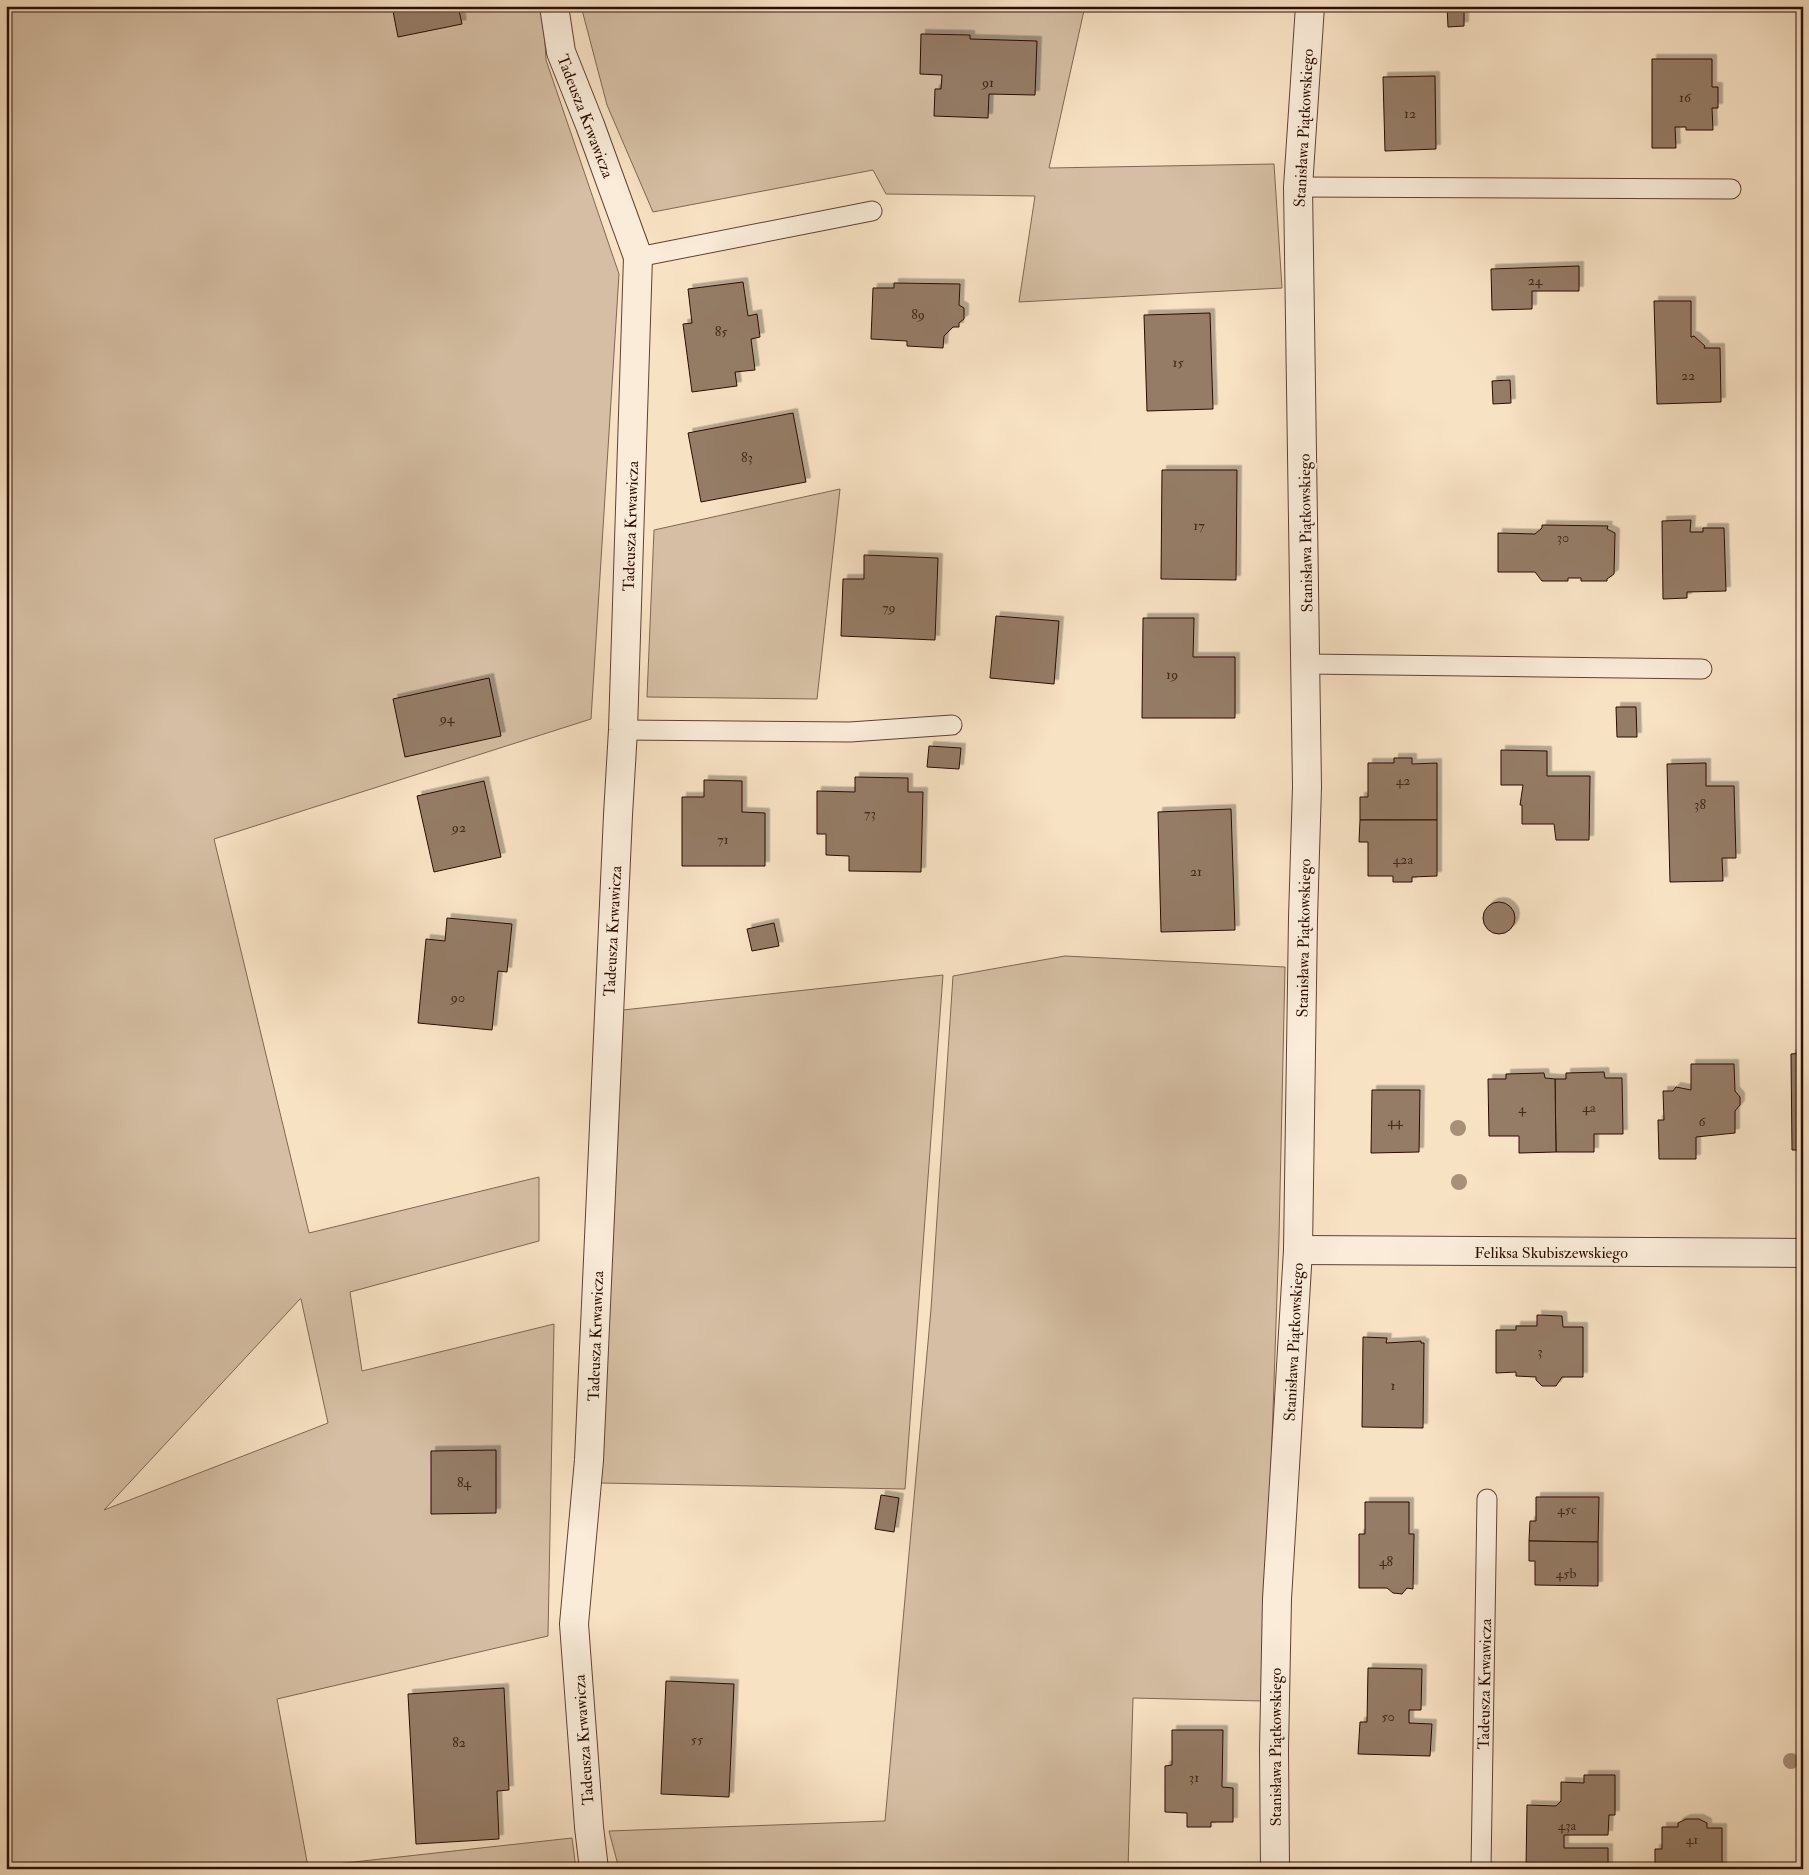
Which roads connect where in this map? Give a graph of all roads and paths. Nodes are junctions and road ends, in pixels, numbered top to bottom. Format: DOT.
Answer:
graph roads {
  1 [pos="554,6"];
  2 [pos="1310,6"];
  3 [pos="1298,187"];
  4 [pos="1731,189"];
  5 [pos="872,211"];
  6 [pos="638,257"];
  7 [pos="1307,664"];
  8 [pos="1702,668"];
  9 [pos="952,725"];
  10 [pos="624,730"];
  11 [pos="1298,1250"];
  12 [pos="1803,1253"];
  13 [pos="1488,1499"];
  14 [pos="594,1869"];
  15 [pos="1276,1869"];
  16 [pos="1481,1869"];
  1 -- 6 [label="street, Tadeusza Krwawicza"];
  2 -- 3 [label="street, Stanisława Piątkowskiego"];
  3 -- 4 [label="lane"];
  3 -- 7 [label="street, Stanisława Piątkowskiego"];
  5 -- 6 [label="lane"];
  6 -- 10 [label="street, Tadeusza Krwawicza"];
  7 -- 8 [label="lane"];
  7 -- 11 [label="street, Stanisława Piątkowskiego"];
  9 -- 10 [label="lane"];
  10 -- 14 [label="street, Tadeusza Krwawicza"];
  11 -- 12 [label="street, Feliksa Skubiszewskiego"];
  11 -- 15 [label="street, Stanisława Piątkowskiego"];
  13 -- 16 [label="lane, Tadeusza Krwawicza"];
}
